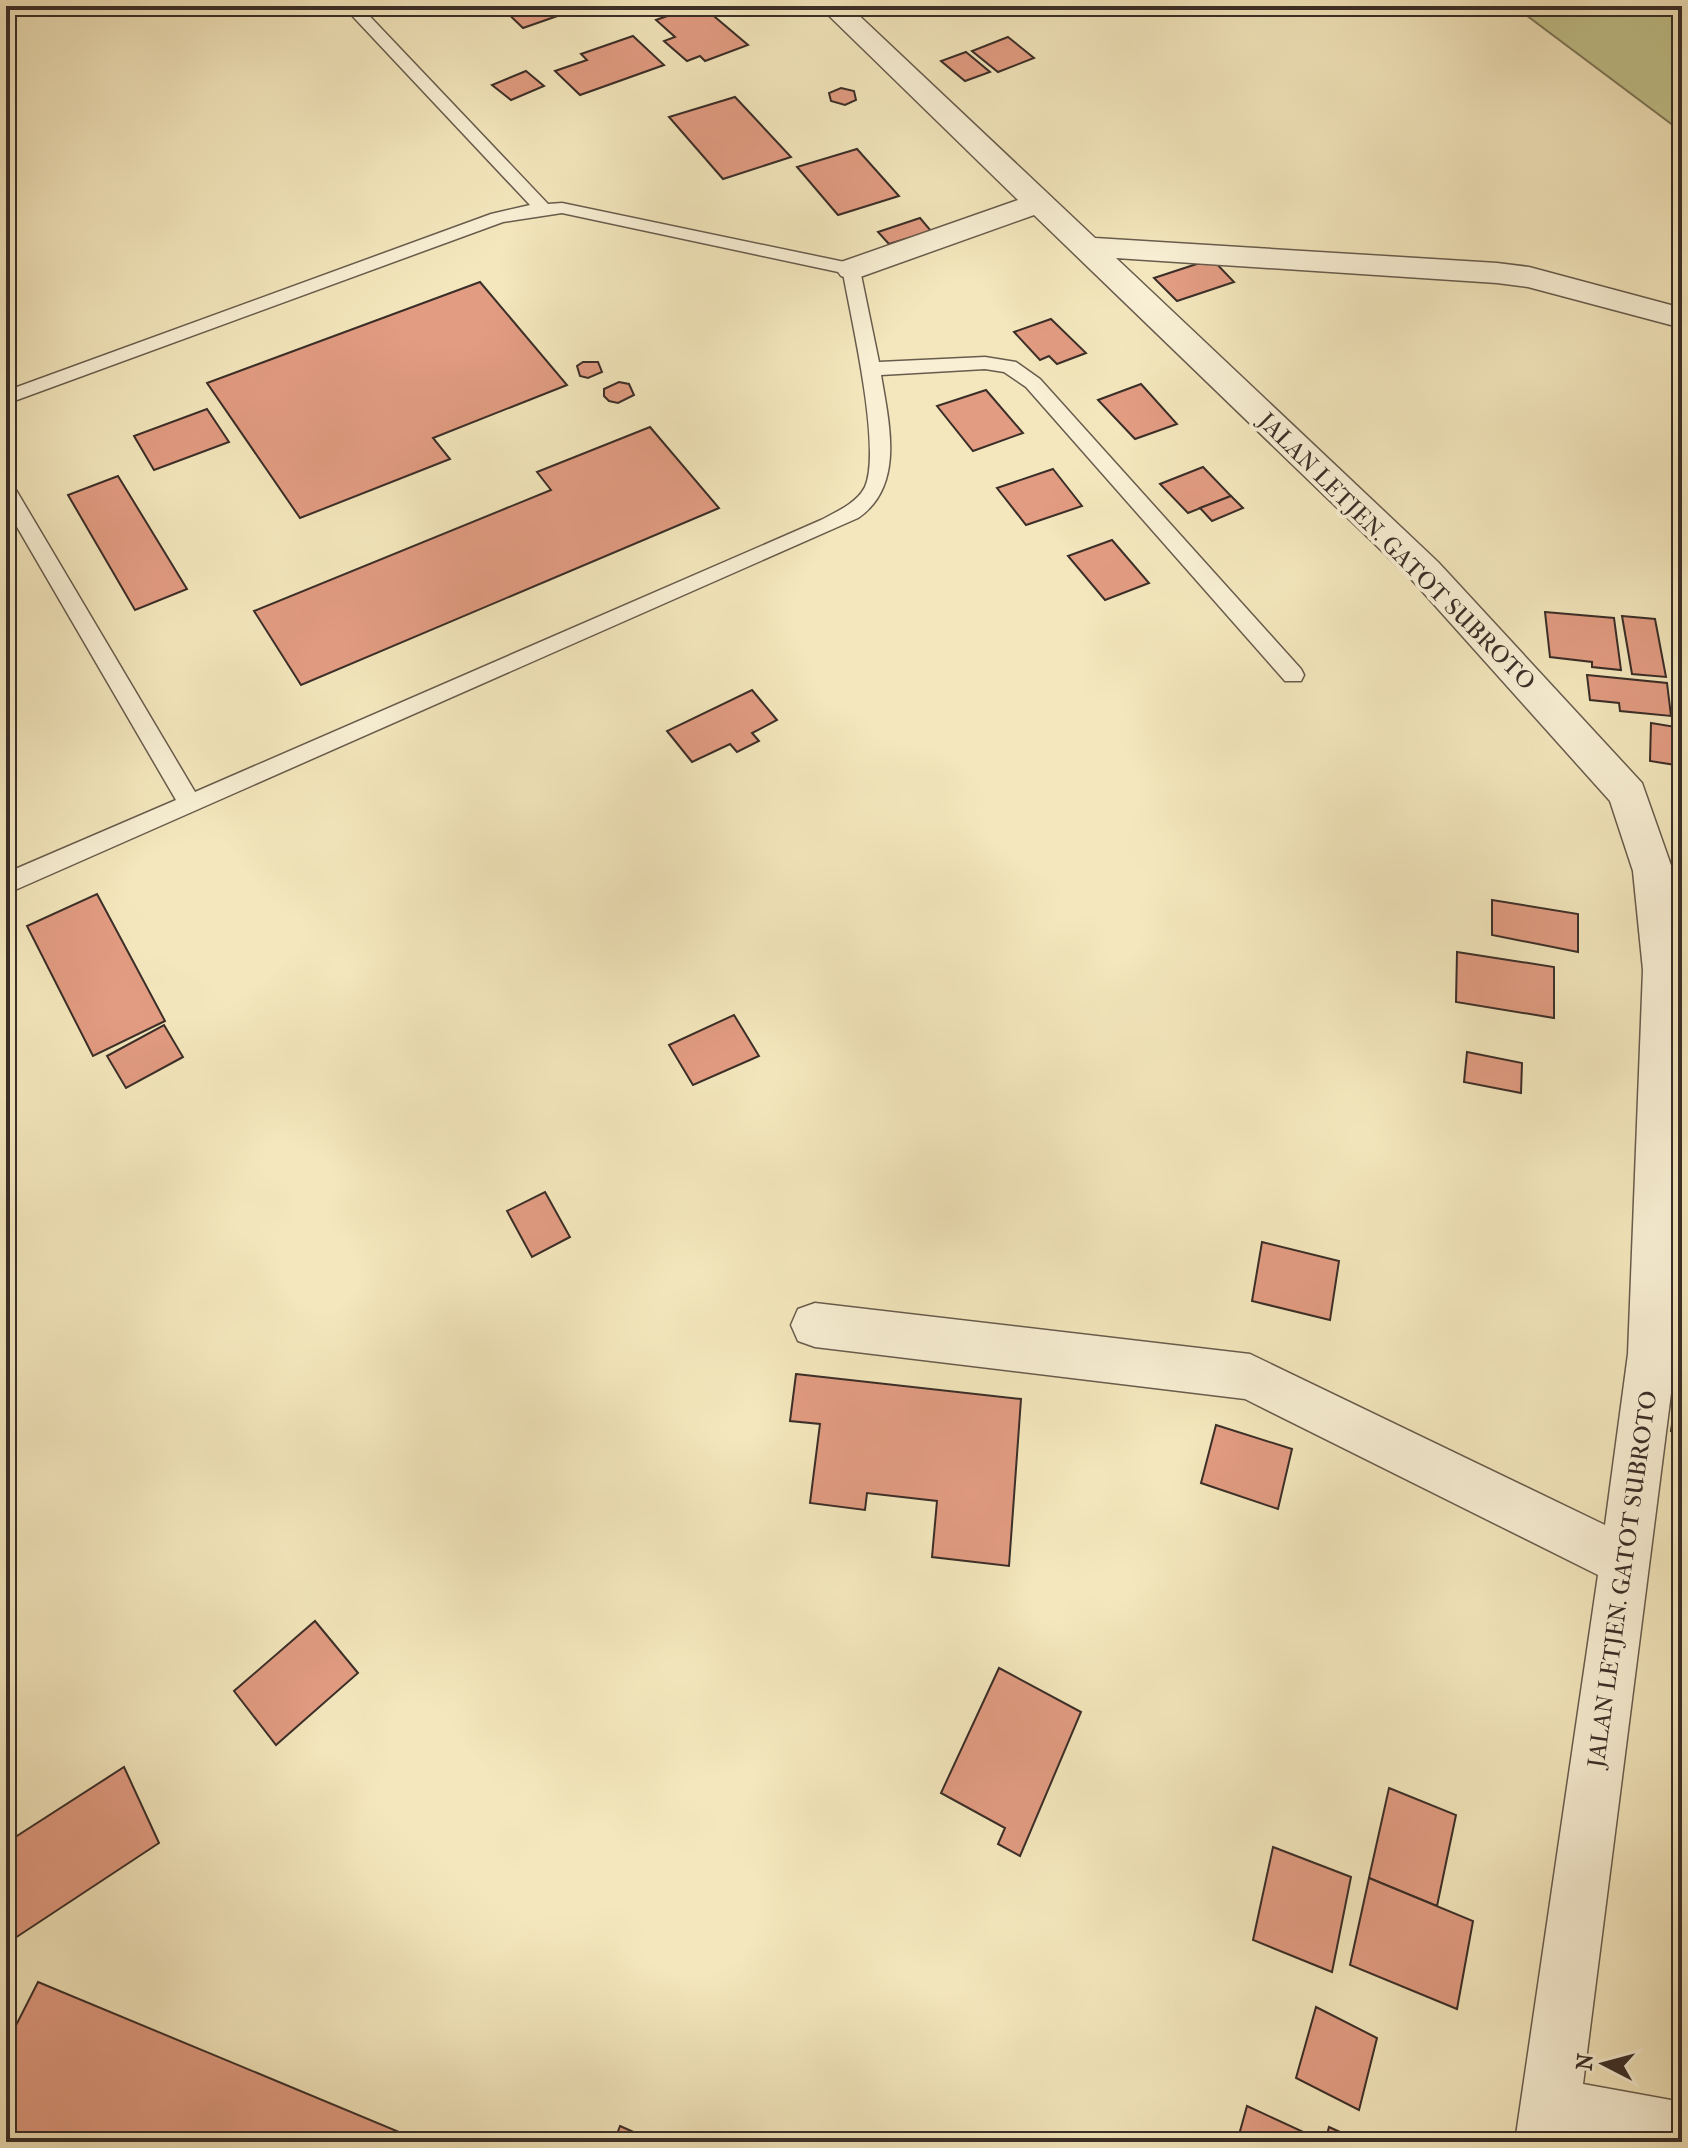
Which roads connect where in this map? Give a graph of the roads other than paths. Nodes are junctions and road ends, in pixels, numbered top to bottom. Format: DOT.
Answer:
graph roads {
  1 [pos="351,6"];
  2 [pos="833,6"];
  3 [pos="1040,202"];
  4 [pos="542,208"];
  5 [pos="1086,247"];
  6 [pos="852,269"];
  7 [pos="1682,318"];
  8 [pos="868,369"];
  9 [pos="6,398"];
  10 [pos="6,490"];
  11 [pos="1293,675"];
  12 [pos="190,804"];
  13 [pos="6,884"];
  14 [pos="815,1325"];
  15 [pos="1626,1562"];
  16 [pos="1547,2125"];
  17 [pos="1682,2132"];
  1 -- 4 [label="lane"];
  2 -- 3 [label="street, JALAN LETJEN. GATOT SUBROTO"];
  3 -- 5 [label="street, JALAN LETJEN. GATOT SUBROTO"];
  3 -- 6 [label="street"];
  4 -- 6 [label="lane"];
  4 -- 9 [label="lane"];
  5 -- 7 [label="street"];
  5 -- 15 [label="street, JALAN LETJEN. GATOT SUBROTO"];
  6 -- 8 [label="lane"];
  8 -- 11 [label="lane"];
  8 -- 12 [label="lane"];
  10 -- 12 [label="lane"];
  12 -- 13 [label="lane"];
  14 -- 15 [label="street"];
  15 -- 16 [label="street, JALAN LETJEN. GATOT SUBROTO"];
  16 -- 17 [label="street"];
}
